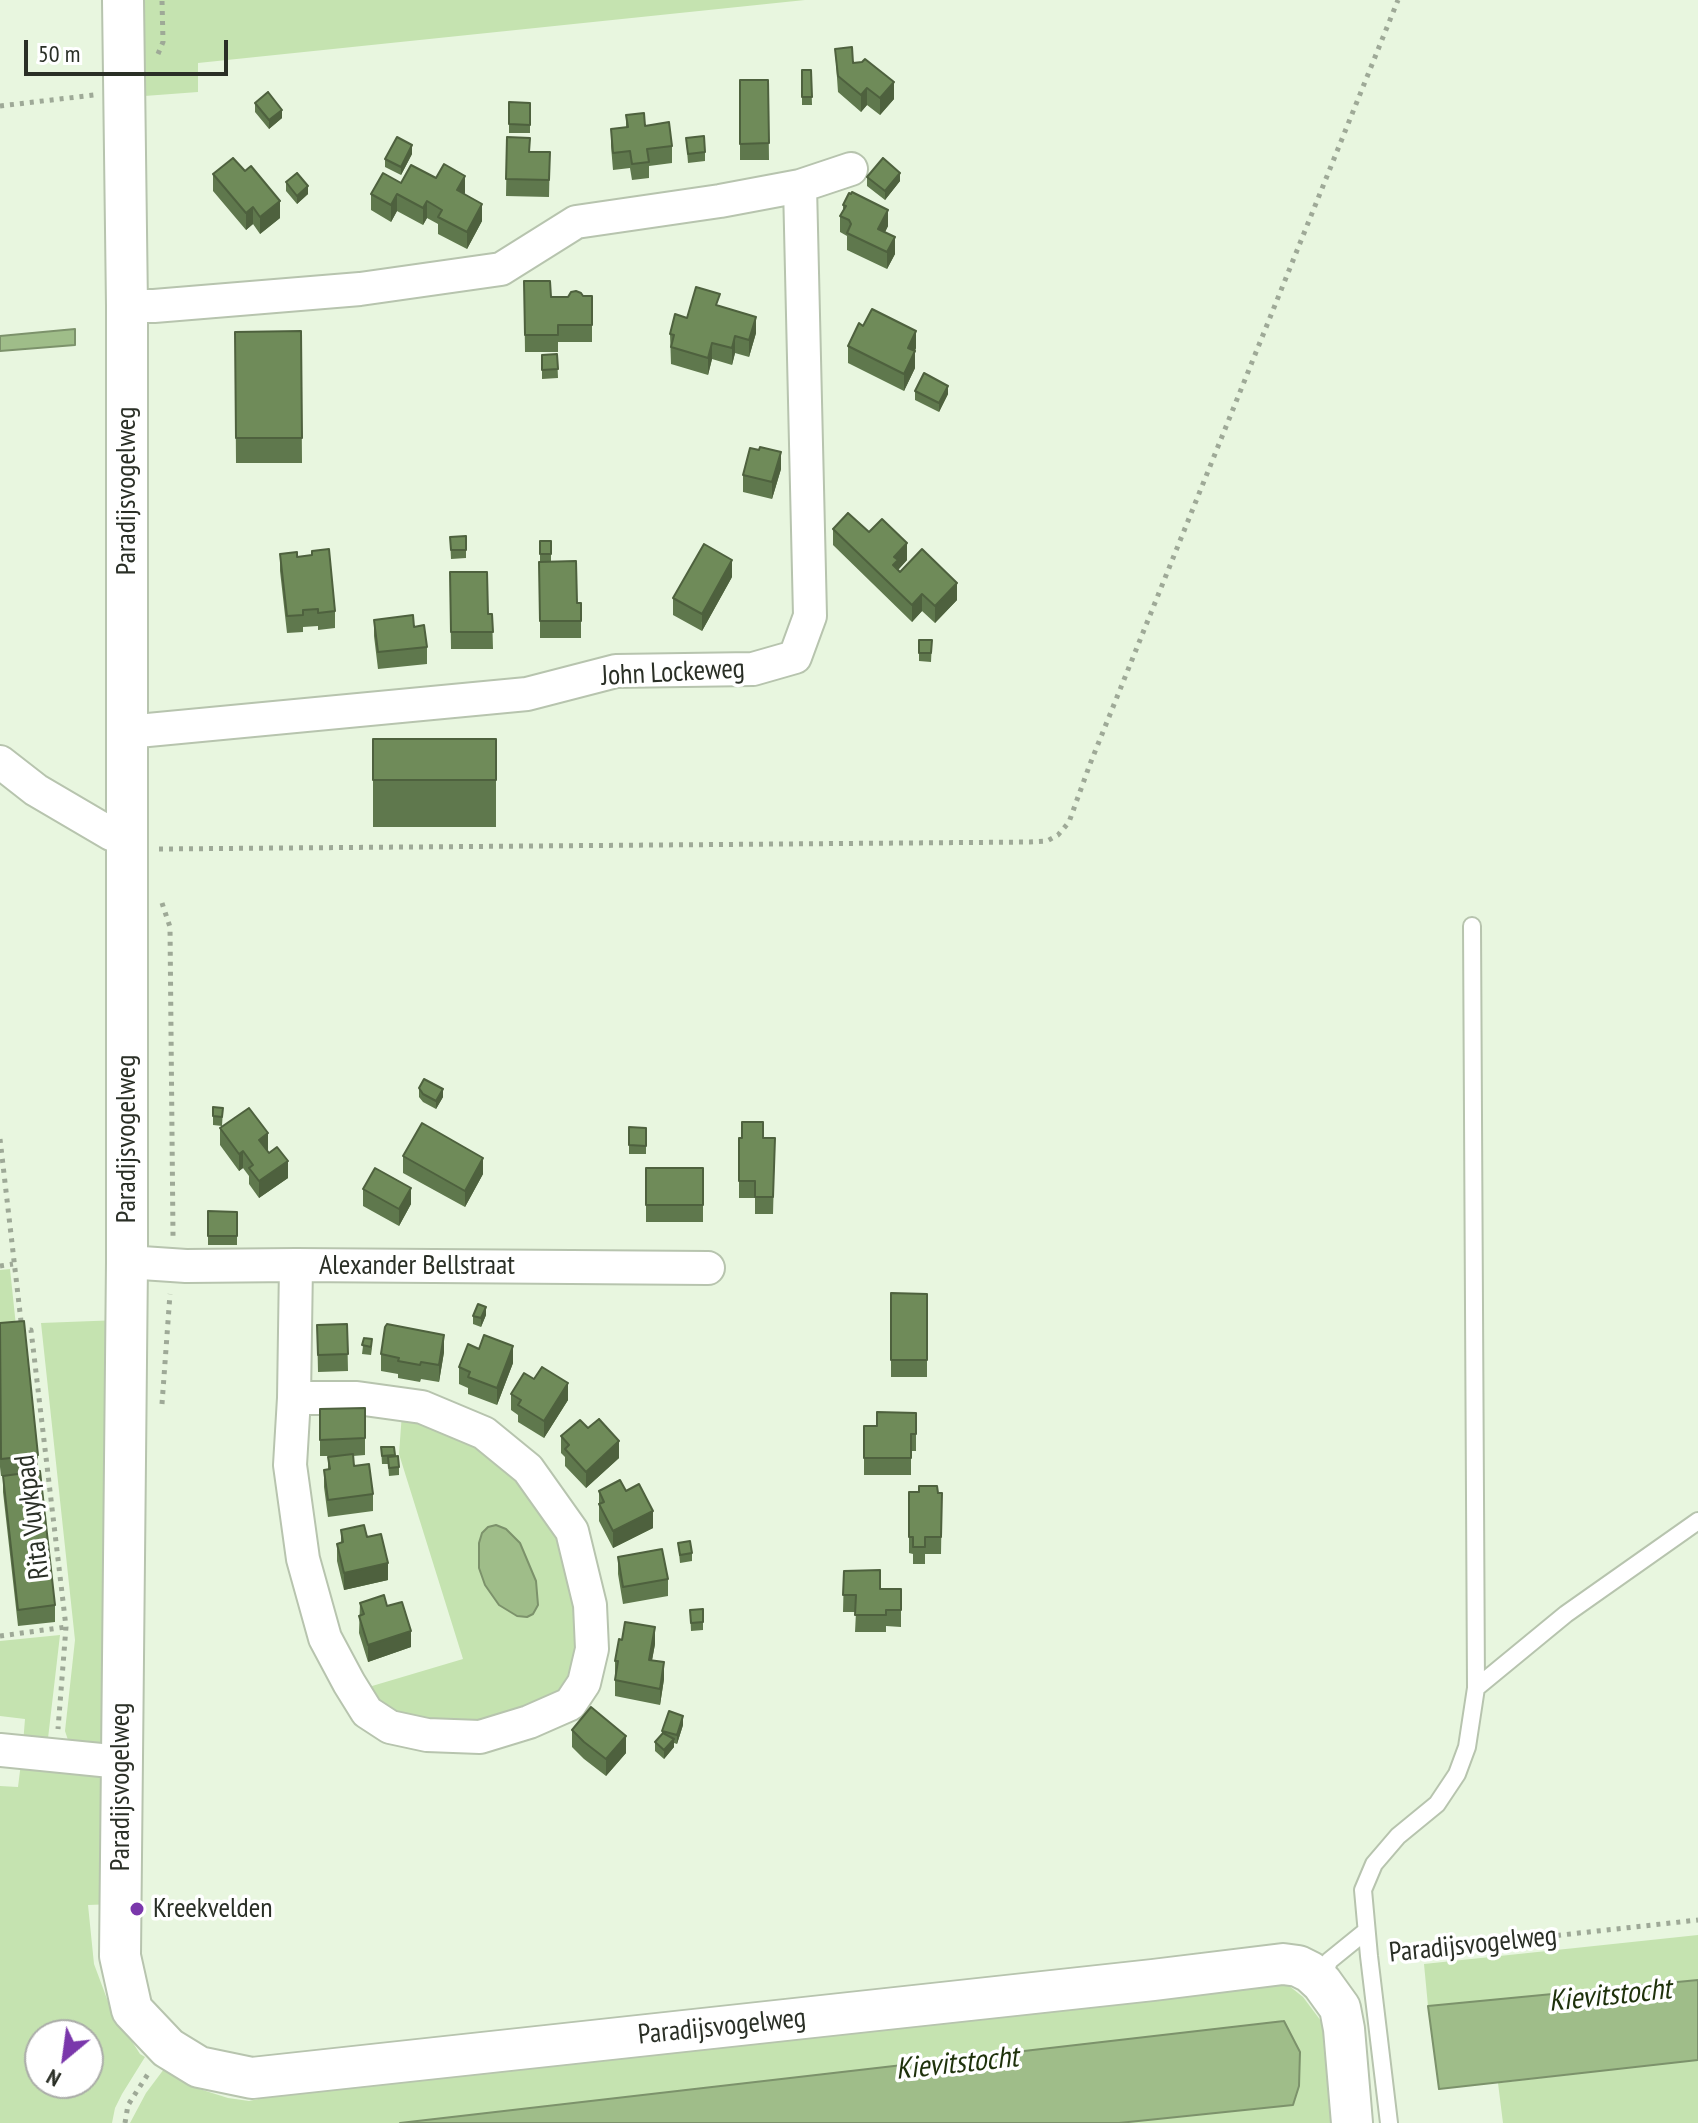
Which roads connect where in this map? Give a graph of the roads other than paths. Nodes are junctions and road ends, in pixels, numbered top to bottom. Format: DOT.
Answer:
graph roads {
  1 [pos="123,0"];
  2 [pos="851,169"];
  3 [pos="800,186"];
  4 [pos="127,306"];
  5 [pos="127,732"];
  6 [pos="0,762"];
  7 [pos="138,844"];
  8 [pos="1472,926"];
  9 [pos="127,1262"];
  10 [pos="296,1265"];
  11 [pos="708,1268"];
  12 [pos="294,1398"];
  13 [pos="1698,1521"];
  14 [pos="1476,1688"];
  15 [pos="0,1750"];
  16 [pos="121,1762"];
  17 [pos="1366,1931"];
  18 [pos="1322,1983"];
  19 [pos="1352,2123"];
  20 [pos="1389,2123"];
  1 -- 4 [label="street, Paradijsvogelweg"];
  2 -- 3 [label="street"];
  3 -- 4 [label="street"];
  3 -- 5 [label="street, John Lockeweg"];
  4 -- 5 [label="street, Paradijsvogelweg"];
  5 -- 7 [label="street, Paradijsvogelweg"];
  6 -- 7 [label="street"];
  7 -- 9 [label="street, Paradijsvogelweg"];
  8 -- 14 [label="lane"];
  9 -- 10 [label="street, Alexander Bellstraat"];
  9 -- 16 [label="street, Paradijsvogelweg"];
  10 -- 11 [label="street, Alexander Bellstraat"];
  10 -- 12 [label="street"];
  12 -- 12 [label="street"];
  13 -- 14 [label="lane"];
  14 -- 17 [label="lane"];
  15 -- 16 [label="street"];
  16 -- 18 [label="street, Paradijsvogelweg"];
  17 -- 18 [label="lane"];
  17 -- 20 [label="lane"];
  18 -- 19 [label="street"];
}
